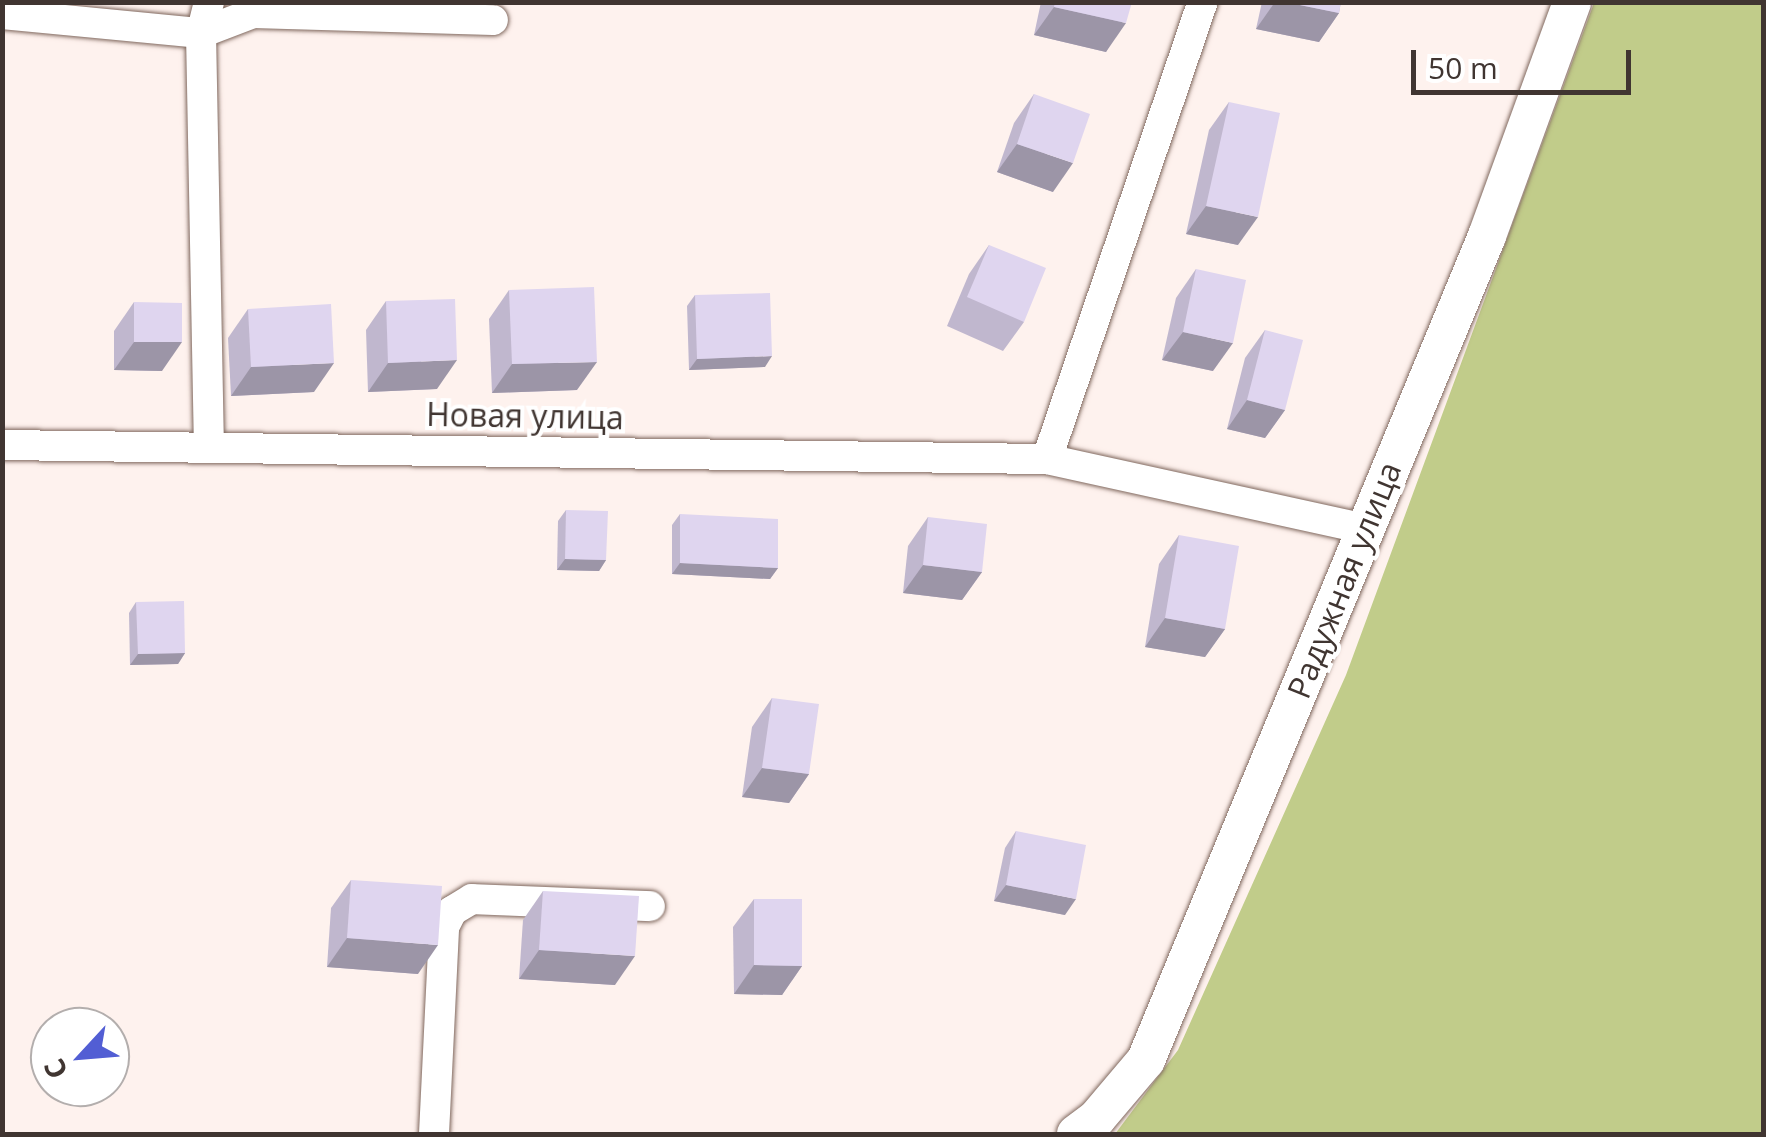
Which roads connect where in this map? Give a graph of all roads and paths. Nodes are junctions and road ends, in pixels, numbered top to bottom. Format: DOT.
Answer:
graph roads {
  1 [pos="209,2"];
  2 [pos="1203,2"];
  3 [pos="1572,2"];
  4 [pos="2,14"];
  5 [pos="494,20"];
  6 [pos="201,34"];
  7 [pos="2,445"];
  8 [pos="210,447"];
  9 [pos="1048,458"];
  10 [pos="1365,528"];
  11 [pos="650,906"];
  12 [pos="434,1134"];
  13 [pos="1076,1134"];
  1 -- 6 [label="lane"];
  2 -- 9 [label="lane"];
  3 -- 10 [label="main road, Радужная улица"];
  4 -- 6 [label="lane"];
  5 -- 6 [label="lane"];
  6 -- 8 [label="lane"];
  7 -- 8 [label="lane, Новая улица"];
  8 -- 9 [label="lane, Новая улица"];
  9 -- 10 [label="lane, Новая улица"];
  10 -- 13 [label="main road, Радужная улица"];
  11 -- 12 [label="lane"];
}
